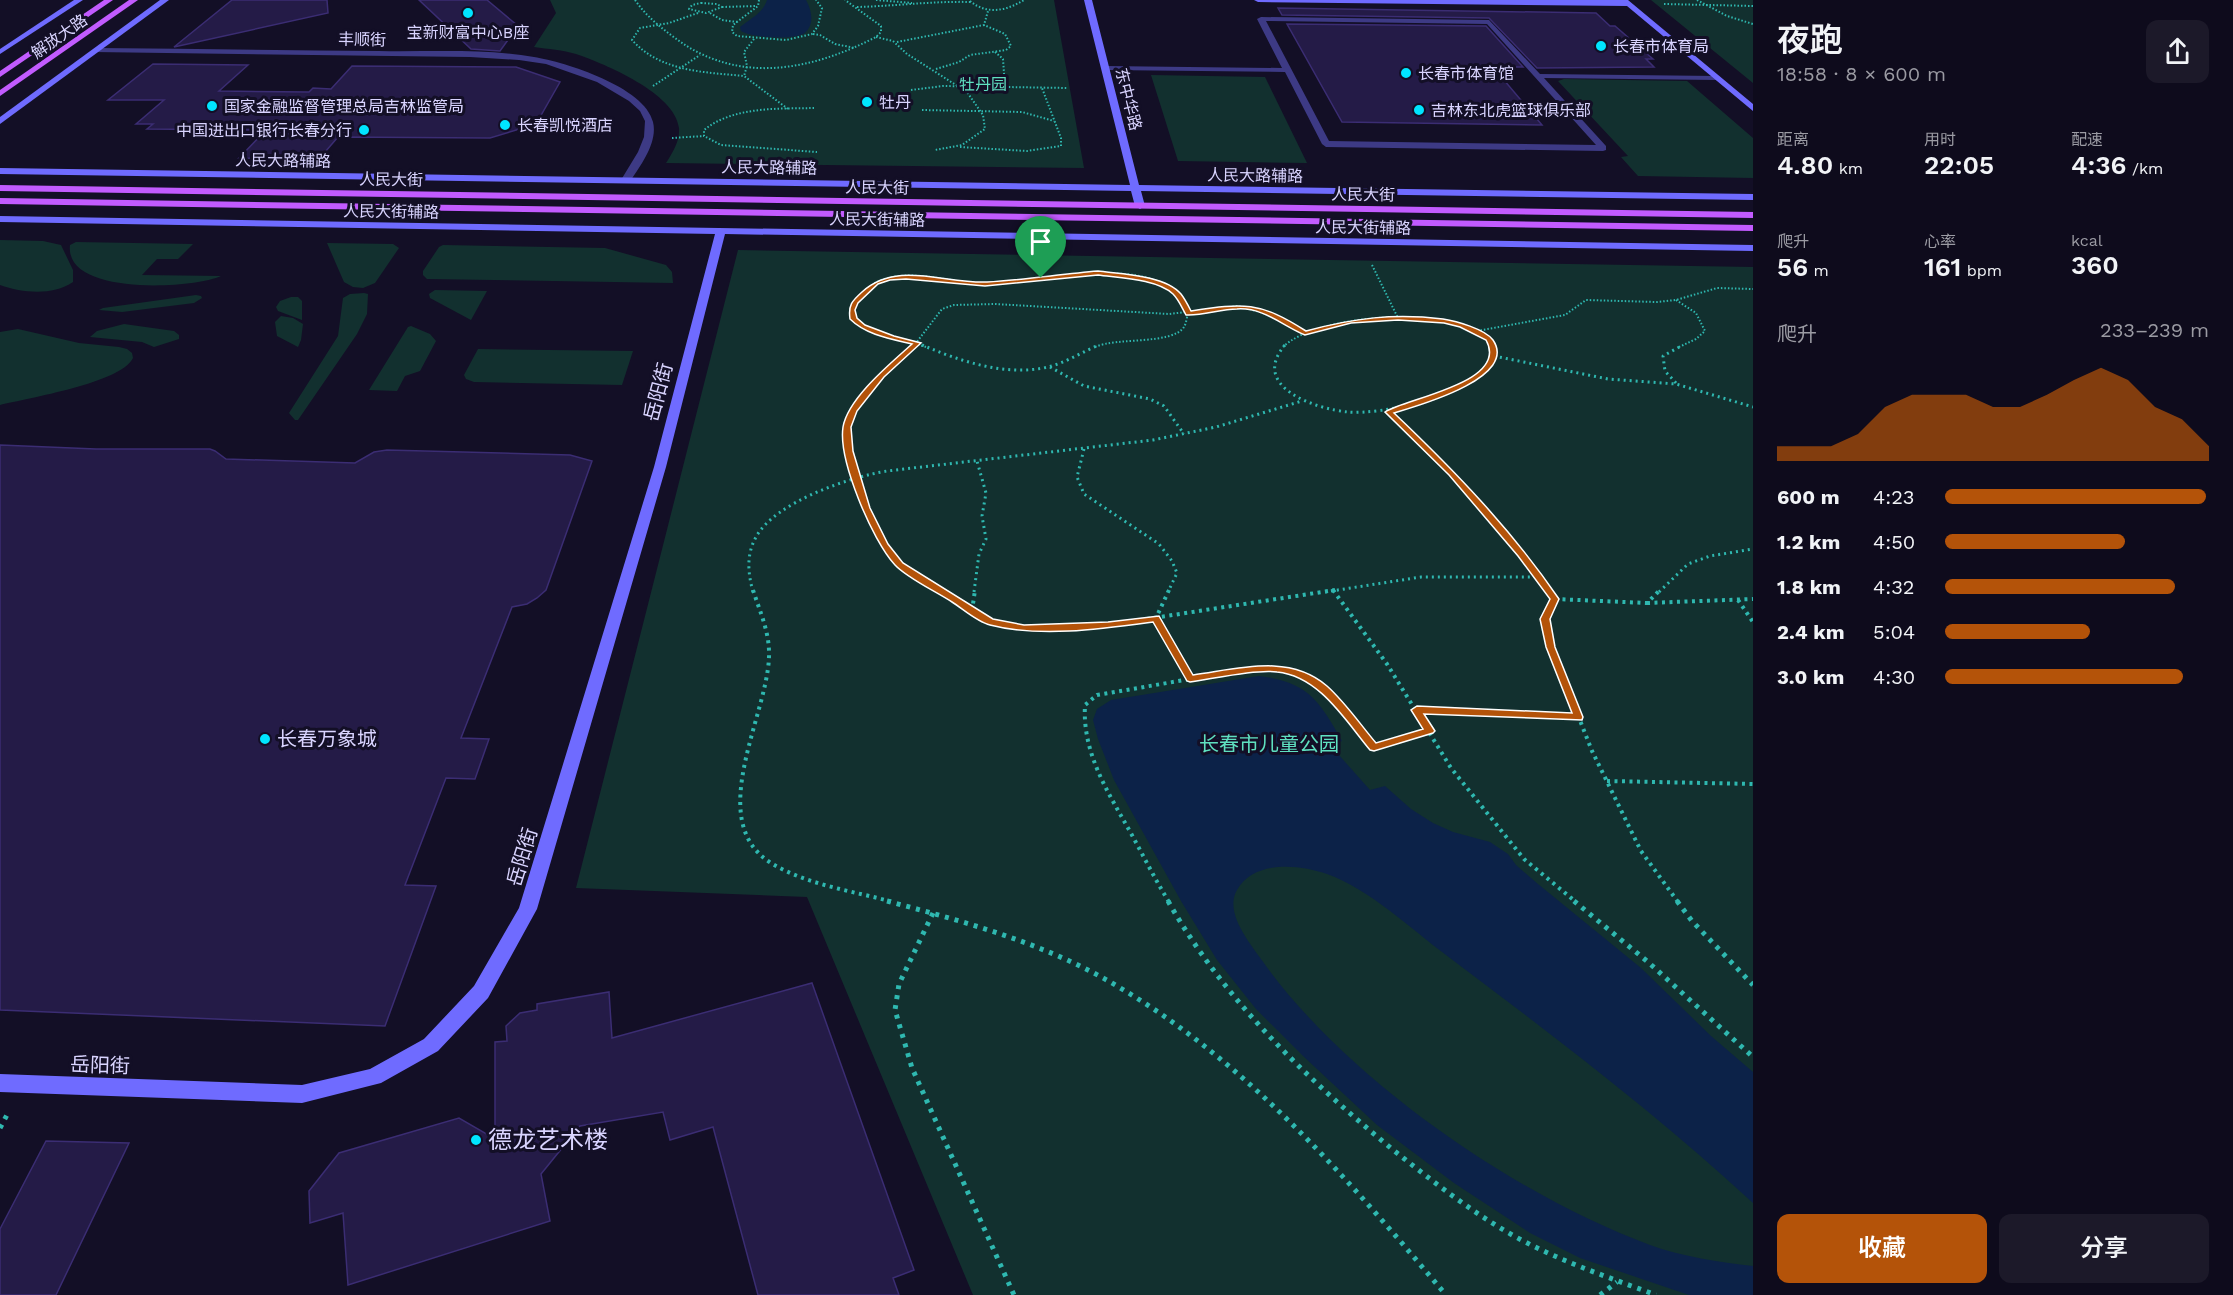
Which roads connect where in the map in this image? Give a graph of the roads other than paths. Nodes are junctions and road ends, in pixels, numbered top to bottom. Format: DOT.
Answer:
graph roads {
  1 [pos="79,0"];
  2 [pos="109,0"];
  3 [pos="134,0"];
  4 [pos="165,0"];
  5 [pos="1088,0"];
  6 [pos="1258,0"];
  7 [pos="1356,1"];
  8 [pos="1627,2"];
  9 [pos="2,50"];
  10 [pos="97,50"];
  11 [pos="1105,68"];
  12 [pos="1287,70"];
  13 [pos="0,75"];
  14 [pos="1537,76"];
  15 [pos="1718,78"];
  16 [pos="0,94"];
  17 [pos="1753,108"];
  18 [pos="0,121"];
  19 [pos="0,171"];
  20 [pos="626,180"];
  21 [pos="0,188"];
  22 [pos="1135,188"];
  23 [pos="1753,197"];
  24 [pos="0,201"];
  25 [pos="1140,206"];
  26 [pos="1753,215"];
  27 [pos="0,219"];
  28 [pos="1753,228"];
  29 [pos="721,231"];
  30 [pos="1753,248"];
  31 [pos="0,1083"];
  1 -- 9 [label="main road"];
  2 -- 13 [label="main road, 解放大路"];
  3 -- 16 [label="main road, 解放大路"];
  4 -- 10 [label="main road"];
  5 -- 11 [label="main road, 东中华路"];
  6 -- 7 [label="main road"];
  7 -- 8 [label="main road"];
  8 -- 15 [label="main road"];
  10 -- 18 [label="main road"];
  10 -- 20 [label="street, 丰顺街"];
  11 -- 12 [label="street"];
  11 -- 22 [label="main road, 东中华路"];
  12 -- 14 [label="street"];
  12 -- 14 [label="street"];
  14 -- 15 [label="street"];
  15 -- 17 [label="main road"];
  19 -- 20 [label="main road, 人民大路辅路"];
  20 -- 22 [label="main road, 人民大路辅路"];
  21 -- 25 [label="main road, 人民大街"];
  22 -- 23 [label="main road, 人民大路辅路"];
  22 -- 25 [label="main road, 东中华路"];
  24 -- 28 [label="main road, 人民大街"];
  25 -- 26 [label="main road, 人民大街"];
  27 -- 29 [label="main road, 人民大街辅路"];
  29 -- 30 [label="main road, 人民大街辅路"];
  29 -- 31 [label="main road, 岳阳街"];
}
